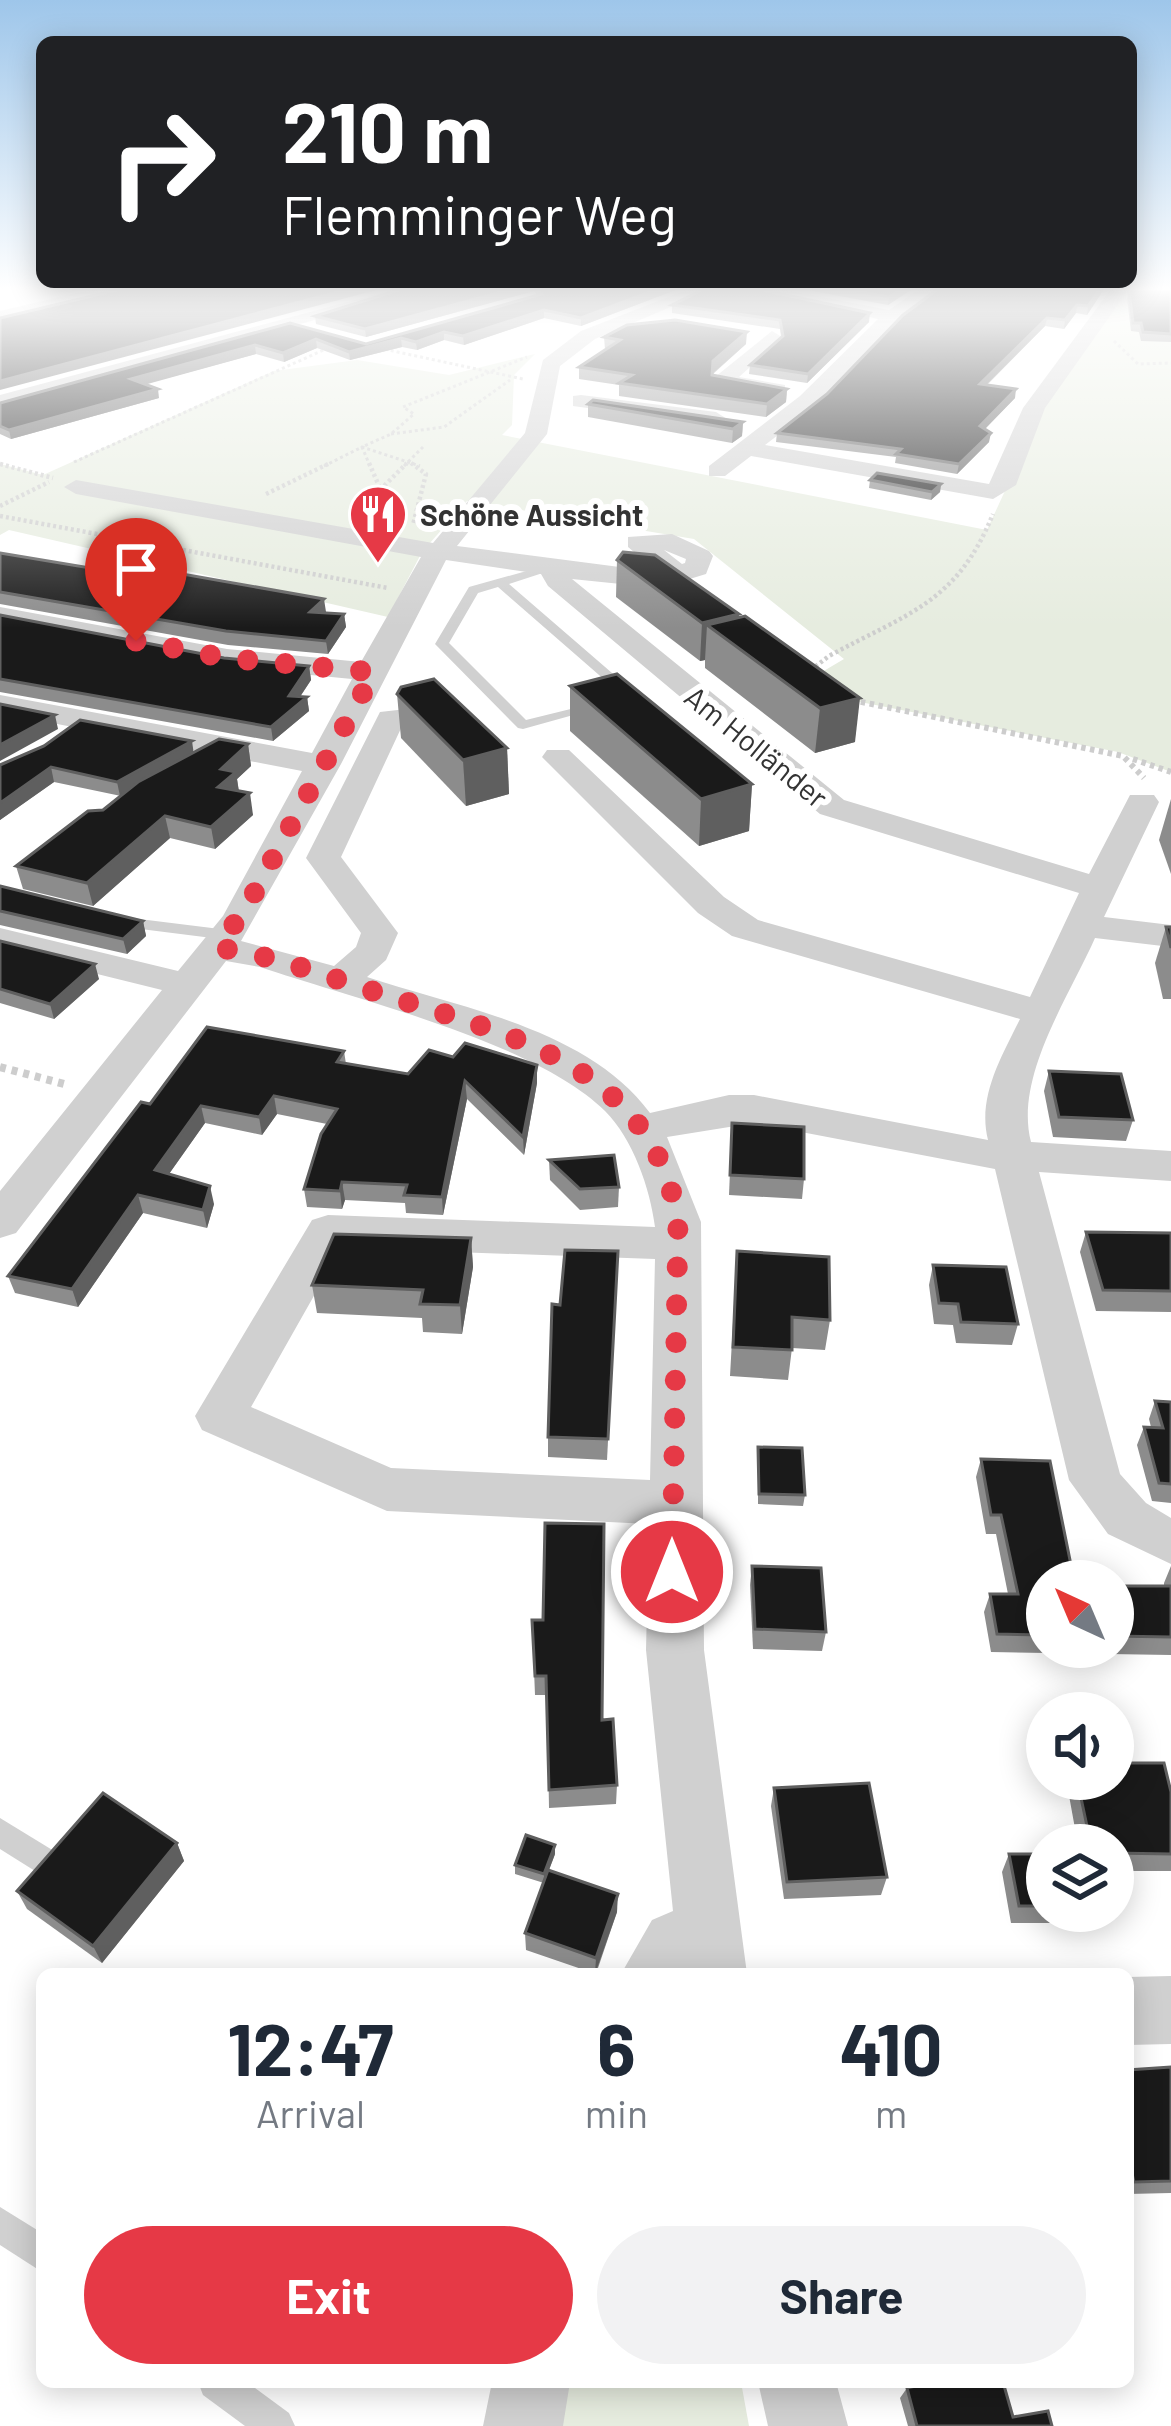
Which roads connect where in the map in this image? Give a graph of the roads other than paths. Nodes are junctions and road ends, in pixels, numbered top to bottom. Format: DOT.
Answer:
graph roads {
  1 [pos="541,402"];
  2 [pos="589,402"];
  3 [pos="806,402"];
  4 [pos="1038,402"];
  5 [pos="772,429"];
  6 [pos="746,448"];
  7 [pos="717,471"];
  8 [pos="66,483"];
  9 [pos="436,550"];
  10 [pos="668,565"];
  11 [pos="552,568"];
  12 [pos="500,583"];
  13 [pos="0,615"];
  14 [pos="374,672"];
  15 [pos="0,704"];
  16 [pos="413,713"];
  17 [pos="86,721"];
  18 [pos="59,741"];
  19 [pos="223,748"];
  20 [pos="557,757"];
  21 [pos="325,764"];
  22 [pos="188,768"];
  23 [pos="1142,802"];
  24 [pos="1099,888"];
  25 [pos="99,917"];
  26 [pos="1082,926"];
  27 [pos="1171,936"];
  28 [pos="0,939"];
  29 [pos="211,956"];
  30 [pos="340,981"];
  31 [pos="1042,1012"];
  32 [pos="642,1130"];
  33 [pos="1010,1157"];
  34 [pos="1171,1166"];
  35 [pos="0,1222"];
  36 [pos="679,1244"];
  37 [pos="672,1503"];
  38 [pos="1171,1541"];
  39 [pos="0,1832"];
  40 [pos="43,1861"];
  41 [pos="710,1952"];
  42 [pos="659,1968"];
  43 [pos="1171,2010"];
  44 [pos="1134,2011"];
  45 [pos="0,2224"];
  46 [pos="36,2250"];
  47 [pos="224,2388"];
  48 [pos="530,2388"];
  49 [pos="798,2388"];
  50 [pos="276,2426"];
  51 [pos="523,2426"];
  52 [pos="808,2426"];
  1 -- 9 [label="street"];
  2 -- 5 [label="street"];
  3 -- 5 [label="street"];
  4 -- 6 [label="street"];
  5 -- 6 [label="street"];
  6 -- 7 [label="street"];
  8 -- 9 [label="street"];
  9 -- 11 [label="street"];
  9 -- 14 [label="street"];
  10 -- 11 [label="street"];
  11 -- 12 [label="lane"];
  11 -- 24 [label="street, Am Holländer"];
  12 -- 12 [label="lane"];
  13 -- 14 [label="street"];
  14 -- 21 [label="street"];
  15 -- 17 [label="street"];
  16 -- 30 [label="street"];
  17 -- 18 [label="lane"];
  17 -- 19 [label="street"];
  19 -- 21 [label="street"];
  19 -- 22 [label="lane"];
  20 -- 31 [label="street"];
  21 -- 29 [label="street"];
  23 -- 24 [label="street"];
  24 -- 26 [label="street"];
  25 -- 29 [label="lane"];
  26 -- 27 [label="street"];
  26 -- 31 [label="street"];
  28 -- 29 [label="street"];
  29 -- 30 [label="street"];
  29 -- 35 [label="street"];
  30 -- 32 [label="street"];
  31 -- 33 [label="street"];
  32 -- 33 [label="street"];
  32 -- 36 [label="street"];
  33 -- 34 [label="street"];
  33 -- 38 [label="street"];
  36 -- 37 [label="street"];
  36 -- 37 [label="street"];
  37 -- 41 [label="street"];
  39 -- 40 [label="lane"];
  41 -- 42 [label="street"];
  43 -- 44 [label="street"];
  45 -- 46 [label="lane"];
  47 -- 50 [label="lane"];
  48 -- 51 [label="street"];
  49 -- 52 [label="street"];
}
